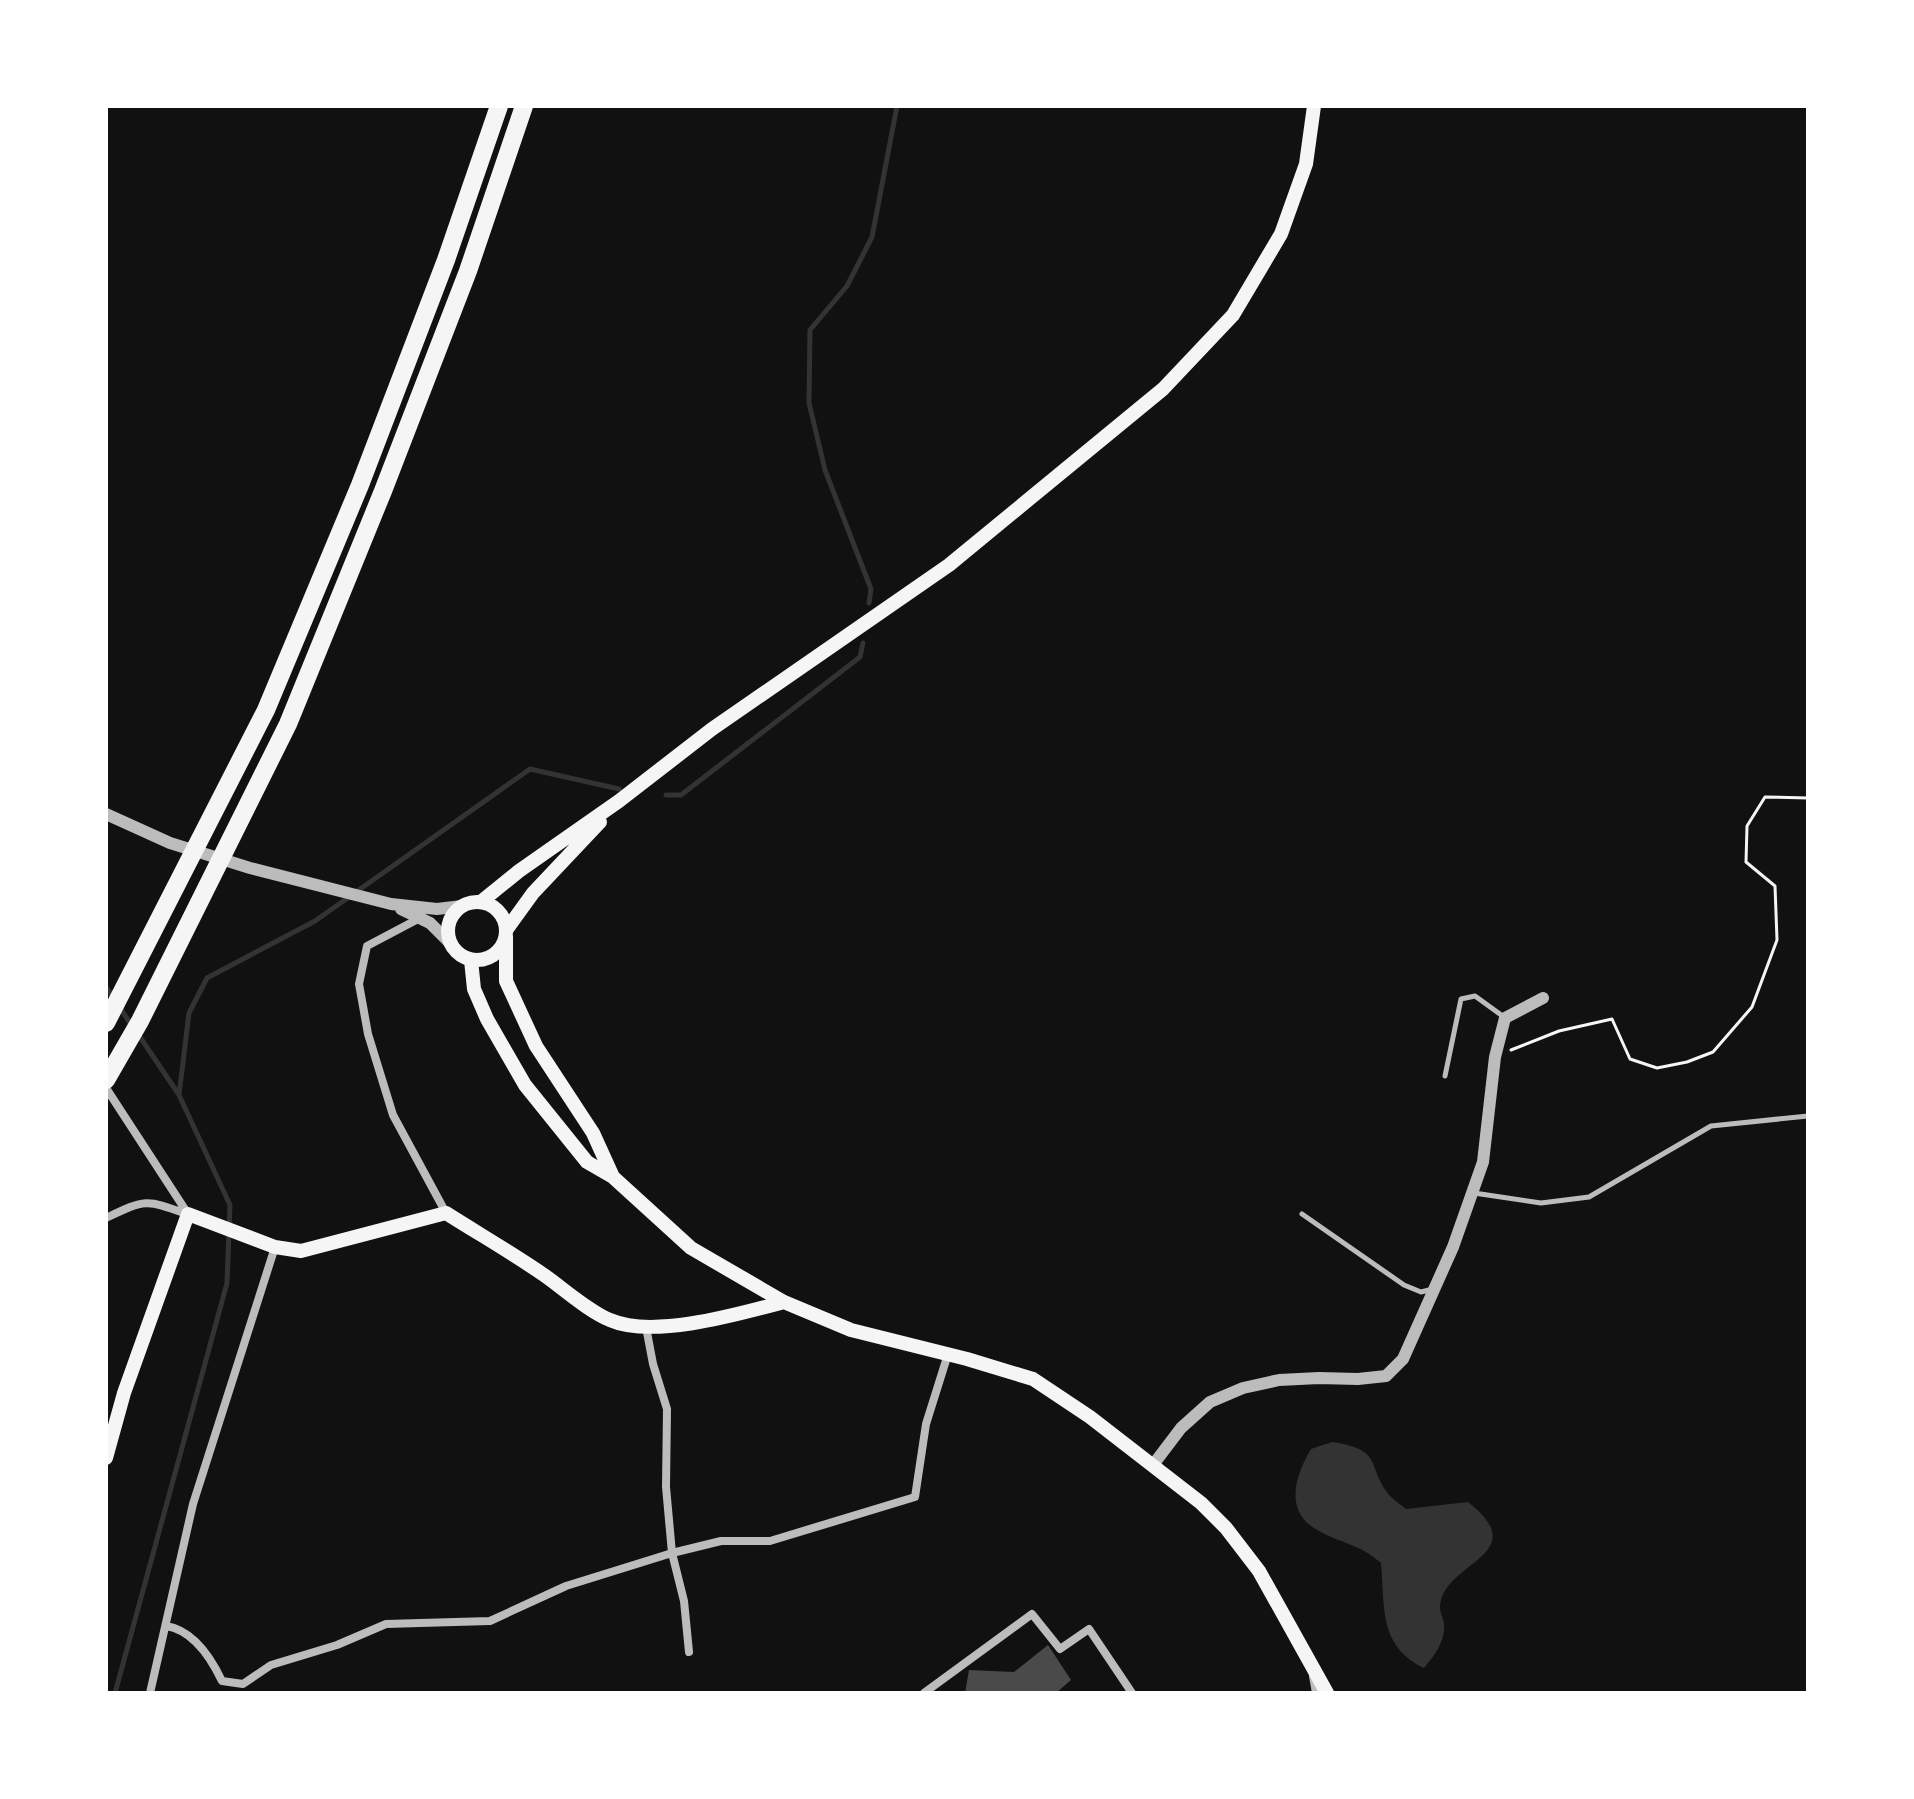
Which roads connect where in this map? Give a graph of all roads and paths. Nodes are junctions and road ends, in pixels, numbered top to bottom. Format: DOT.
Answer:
graph roads {
  1 [pos="499,106"];
  2 [pos="524,106"];
  3 [pos="1314,106"];
  4 [pos="1808,798"];
  5 [pos="619,801"];
  6 [pos="106,814"];
  7 [pos="482,901"];
  8 [pos="391,904"];
  9 [pos="462,906"];
  10 [pos="421,918"];
  11 [pos="507,933"];
  12 [pos="450,943"];
  13 [pos="471,960"];
  14 [pos="1543,998"];
  15 [pos="1505,1018"];
  16 [pos="106,1023"];
  17 [pos="1495,1057"];
  18 [pos="1445,1076"];
  19 [pos="106,1080"];
  20 [pos="106,1088"];
  21 [pos="1808,1116"];
  22 [pos="613,1177"];
  23 [pos="1473,1193"];
  24 [pos="446,1213"];
  25 [pos="188,1214"];
  26 [pos="1302,1214"];
  27 [pos="106,1218"];
  28 [pos="275,1247"];
  29 [pos="1434,1288"];
  30 [pos="784,1302"];
  31 [pos="646,1327"];
  32 [pos="948,1354"];
  33 [pos="106,1458"];
  34 [pos="1153,1465"];
  35 [pos="672,1553"];
  36 [pos="166,1626"];
  37 [pos="689,1652"];
  38 [pos="1311,1667"];
  39 [pos="150,1693"];
  40 [pos="924,1693"];
  41 [pos="1132,1693"];
  42 [pos="1316,1693"];
  43 [pos="1327,1693"];
  1 -- 16 [label="highway"];
  2 -- 19 [label="highway"];
  3 -- 5 [label="main road"];
  4 -- 17 [label="path"];
  5 -- 7 [label="main road"];
  5 -- 11 [label="main road"];
  6 -- 8 [label="street"];
  7 -- 9 [label="main road"];
  7 -- 11 [label="main road"];
  8 -- 9 [label="street"];
  8 -- 10 [label="street"];
  9 -- 12 [label="main road"];
  10 -- 12 [label="street"];
  10 -- 24 [label="street"];
  11 -- 13 [label="main road"];
  11 -- 22 [label="main road"];
  12 -- 13 [label="main road"];
  13 -- 22 [label="main road"];
  14 -- 15 [label="street"];
  15 -- 17 [label="street"];
  15 -- 18 [label="lane"];
  17 -- 23 [label="street"];
  20 -- 25 [label="street"];
  21 -- 23 [label="lane"];
  22 -- 30 [label="main road"];
  23 -- 29 [label="street"];
  24 -- 28 [label="main road"];
  24 -- 31 [label="main road"];
  25 -- 27 [label="street"];
  25 -- 28 [label="main road"];
  25 -- 33 [label="main road"];
  26 -- 29 [label="lane"];
  28 -- 36 [label="street"];
  29 -- 34 [label="street"];
  30 -- 31 [label="main road"];
  30 -- 32 [label="main road"];
  31 -- 35 [label="street"];
  32 -- 34 [label="main road"];
  32 -- 35 [label="street"];
  34 -- 38 [label="main road"];
  35 -- 36 [label="street"];
  35 -- 37 [label="street"];
  36 -- 39 [label="street"];
  38 -- 42 [label="street"];
  38 -- 43 [label="main road"];
  40 -- 41 [label="street"];
}
